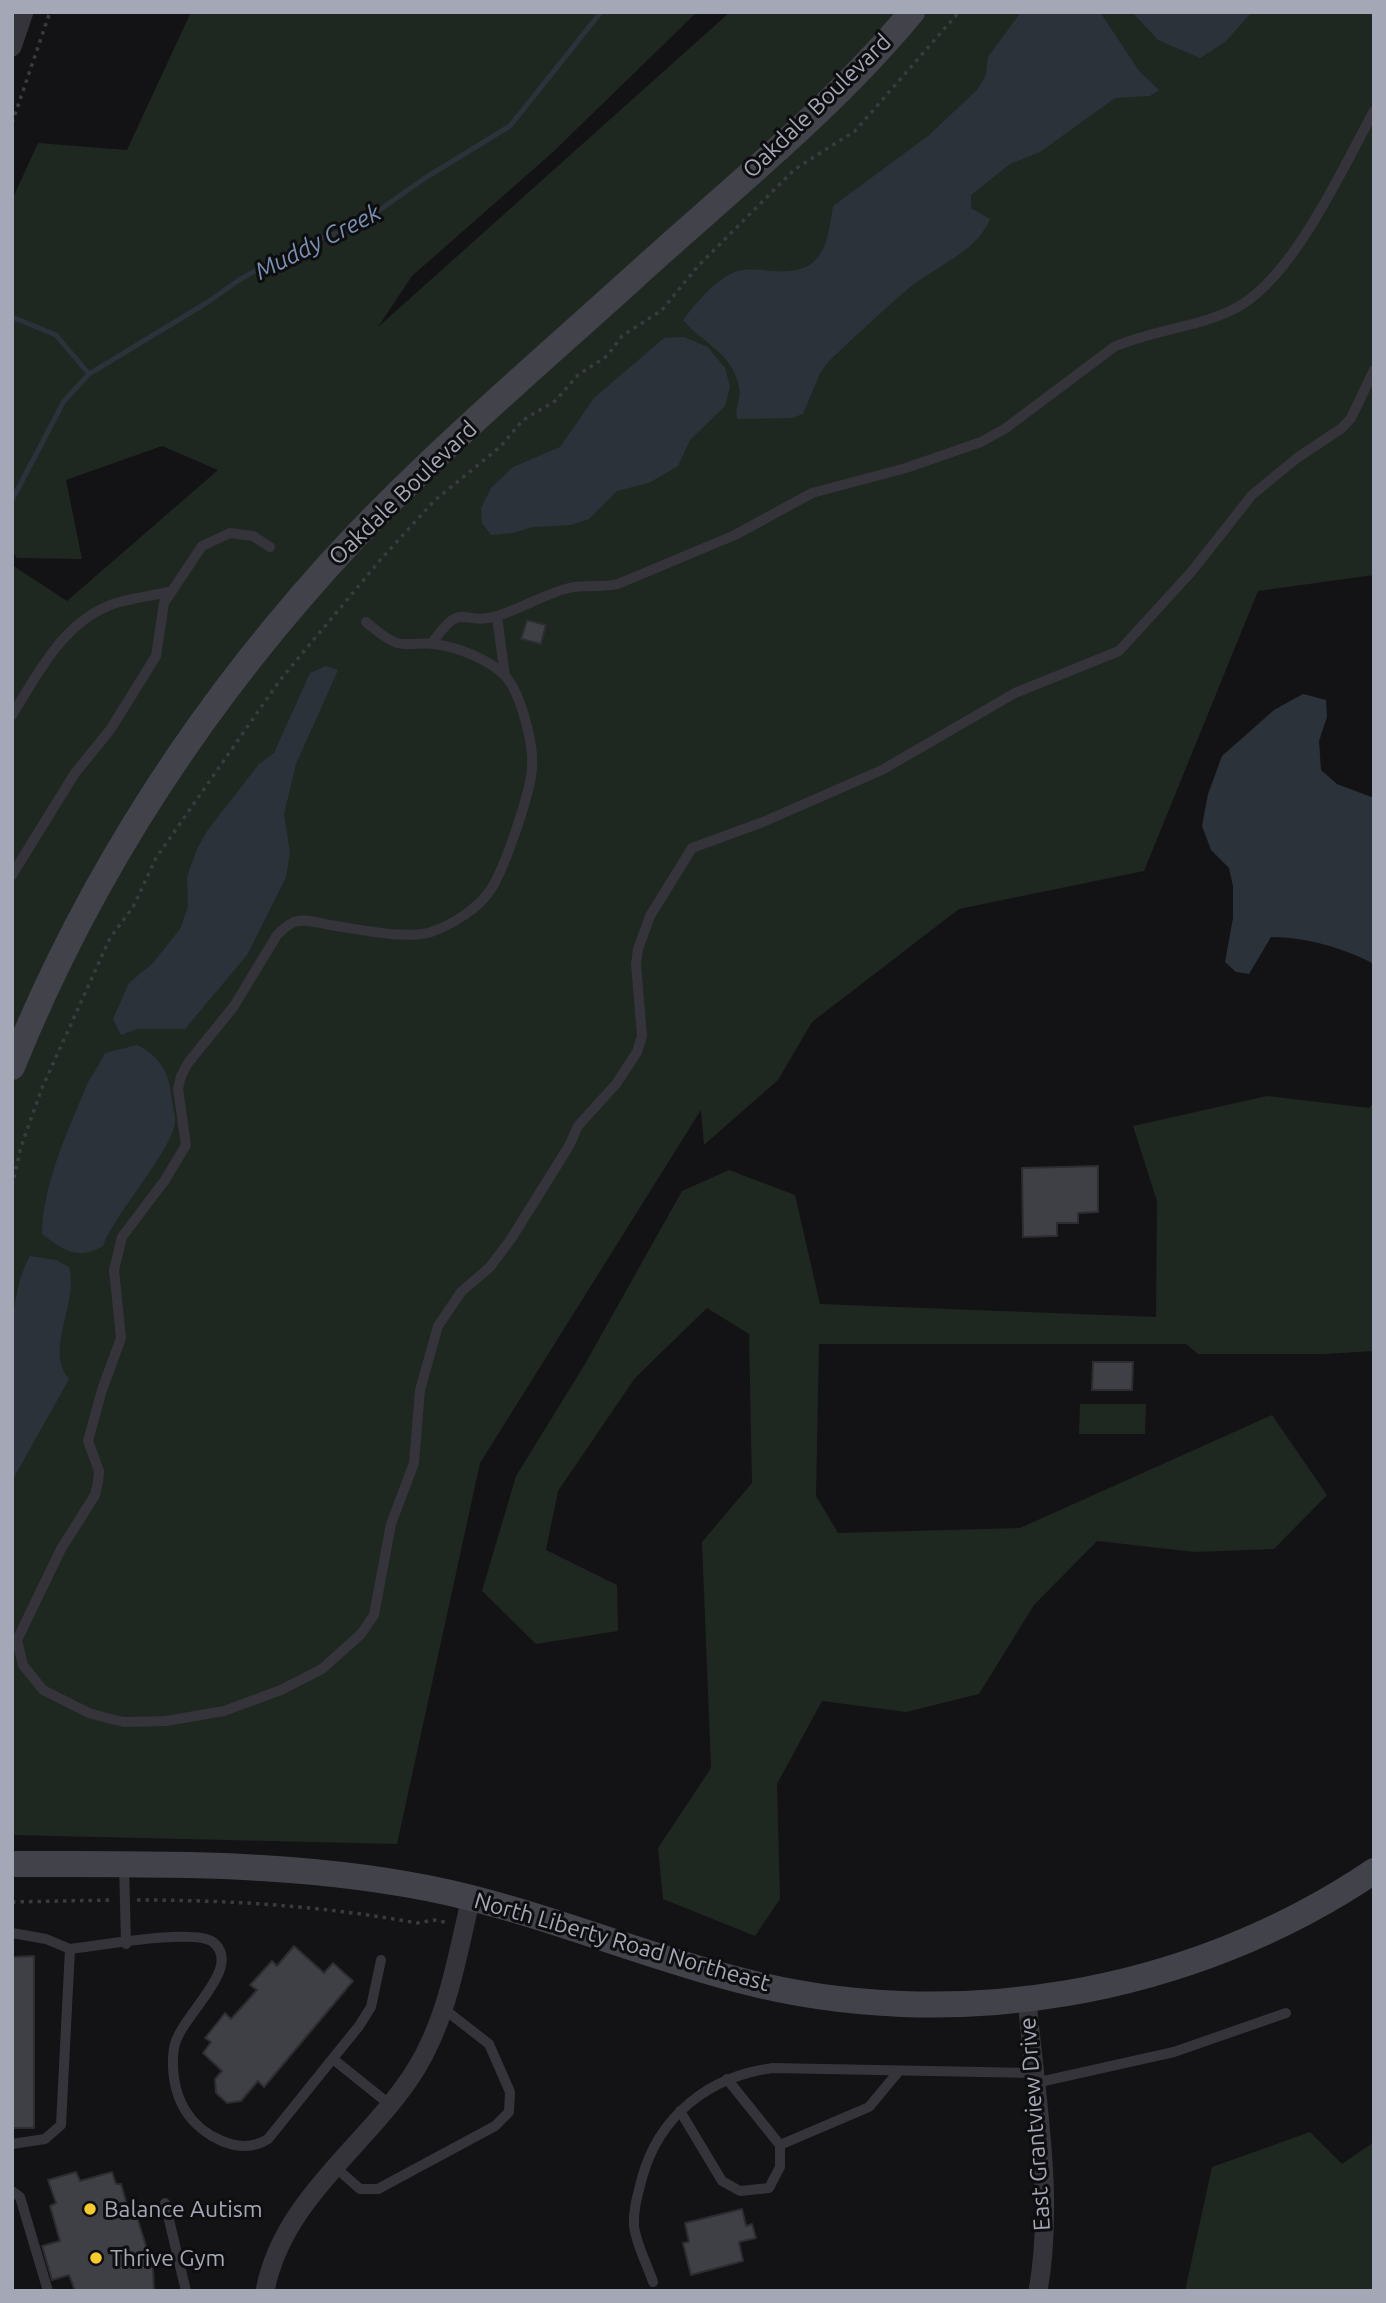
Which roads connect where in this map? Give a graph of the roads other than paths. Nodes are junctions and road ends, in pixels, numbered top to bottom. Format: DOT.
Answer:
graph roads {
  1 [pos="24,12"];
  2 [pos="912,12"];
  3 [pos="12,47"];
  4 [pos="1374,111"];
  5 [pos="1374,370"];
  6 [pos="270,547"];
  7 [pos="169,593"];
  8 [pos="497,617"];
  9 [pos="366,622"];
  10 [pos="432,643"];
  11 [pos="505,676"];
  12 [pos="12,715"];
  13 [pos="12,875"];
  14 [pos="12,1067"];
  15 [pos="12,1864"];
  16 [pos="124,1864"];
  17 [pos="1374,1871"];
  18 [pos="471,1898"];
  19 [pos="12,1933"];
  20 [pos="126,1944"];
  21 [pos="70,1949"];
  22 [pos="381,1961"];
  23 [pos="1027,1999"];
  24 [pos="444,2009"];
  25 [pos="1286,2013"];
  26 [pos="333,2059"];
  27 [pos="899,2071"];
  28 [pos="1034,2078"];
  29 [pos="727,2079"];
  30 [pos="389,2104"];
  31 [pos="680,2111"];
  32 [pos="12,2144"];
  33 [pos="780,2145"];
  34 [pos="335,2167"];
  35 [pos="12,2191"];
  36 [pos="165,2203"];
  37 [pos="653,2282"];
  38 [pos="48,2291"];
  39 [pos="186,2291"];
  40 [pos="265,2291"];
  41 [pos="1038,2291"];
  1 -- 3 [label="street"];
  2 -- 14 [label="main road, Oakdale Boulevard"];
  4 -- 8 [label="lane"];
  5 -- 11 [label="lane"];
  6 -- 7 [label="lane"];
  7 -- 12 [label="lane"];
  7 -- 13 [label="lane"];
  8 -- 10 [label="lane"];
  8 -- 11 [label="lane"];
  9 -- 10 [label="lane"];
  10 -- 11 [label="lane"];
  15 -- 16 [label="main road, North Liberty Road Northeast"];
  16 -- 18 [label="main road, North Liberty Road Northeast"];
  16 -- 20 [label="lane"];
  17 -- 23 [label="main road, North Liberty Road Northeast"];
  18 -- 23 [label="main road, North Liberty Road Northeast"];
  18 -- 24 [label="street"];
  19 -- 21 [label="lane"];
  20 -- 21 [label="lane"];
  20 -- 26 [label="lane"];
  21 -- 32 [label="lane"];
  22 -- 26 [label="lane"];
  23 -- 28 [label="street, East Grantview Drive"];
  24 -- 30 [label="street"];
  24 -- 34 [label="lane"];
  25 -- 28 [label="lane"];
  26 -- 30 [label="lane"];
  27 -- 28 [label="lane"];
  27 -- 29 [label="lane"];
  27 -- 33 [label="lane"];
  28 -- 41 [label="street, East Grantview Drive"];
  29 -- 31 [label="lane"];
  29 -- 33 [label="lane"];
  30 -- 34 [label="street"];
  31 -- 33 [label="lane"];
  31 -- 37 [label="lane"];
  34 -- 40 [label="street"];
  35 -- 38 [label="lane"];
  36 -- 39 [label="lane"];
}
